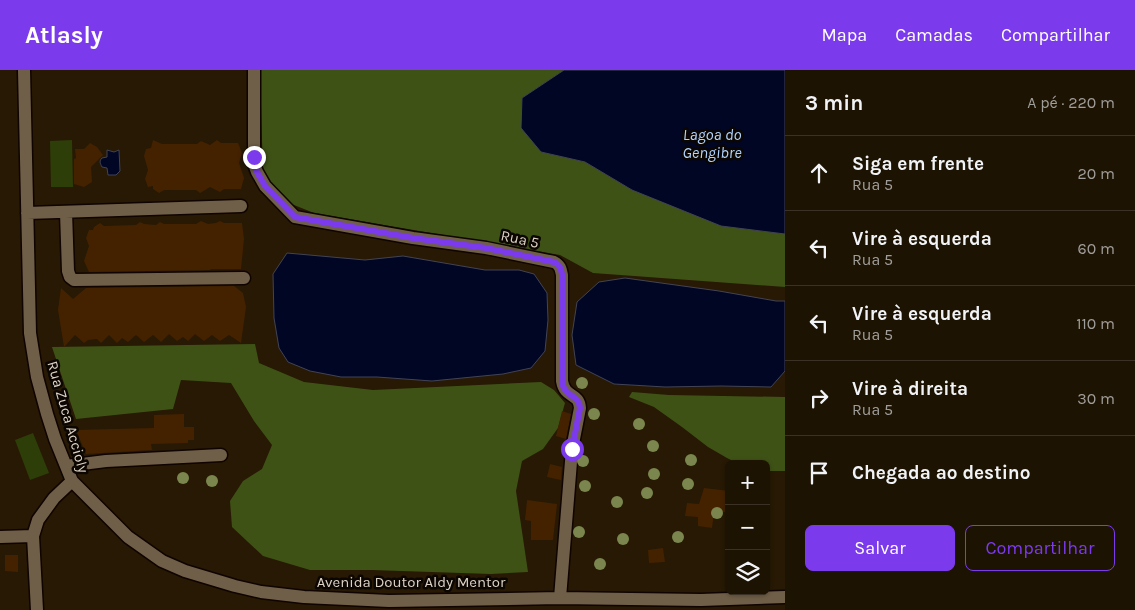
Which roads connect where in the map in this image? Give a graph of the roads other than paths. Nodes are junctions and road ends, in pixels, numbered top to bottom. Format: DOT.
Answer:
graph roads {
  1 [pos="24,70"];
  2 [pos="254,70"];
  3 [pos="241,206"];
  4 [pos="66,212"];
  5 [pos="27,213"];
  6 [pos="244,278"];
  7 [pos="221,455"];
  8 [pos="66,466"];
  9 [pos="72,481"];
  10 [pos="33,536"];
  11 [pos="0,537"];
  12 [pos="780,597"];
  13 [pos="560,598"];
  14 [pos="701,600"];
  15 [pos="37,610"];
  16 [pos="715,610"];
  17 [pos="768,610"];
  1 -- 5 [label="street, Rua Zuca Accioly"];
  2 -- 13 [label="street, Rua 5"];
  3 -- 4 [label="street"];
  4 -- 5 [label="street"];
  4 -- 6 [label="street"];
  5 -- 8 [label="street, Rua Zuca Accioly"];
  7 -- 8 [label="street"];
  8 -- 9 [label="street, Rua Zuca Accioly"];
  9 -- 10 [label="street, Rua Zuca Accioly"];
  9 -- 13 [label="street, Avenida Doutor Aldy Mentor"];
  10 -- 11 [label="street"];
  10 -- 15 [label="street, Rua Zuca Accioly"];
  12 -- 14 [label="street, Avenida Doutor Aldy Mentor"];
  12 -- 17 [label="street"];
  13 -- 14 [label="street, Avenida Doutor Aldy Mentor"];
  14 -- 16 [label="street"];
}
